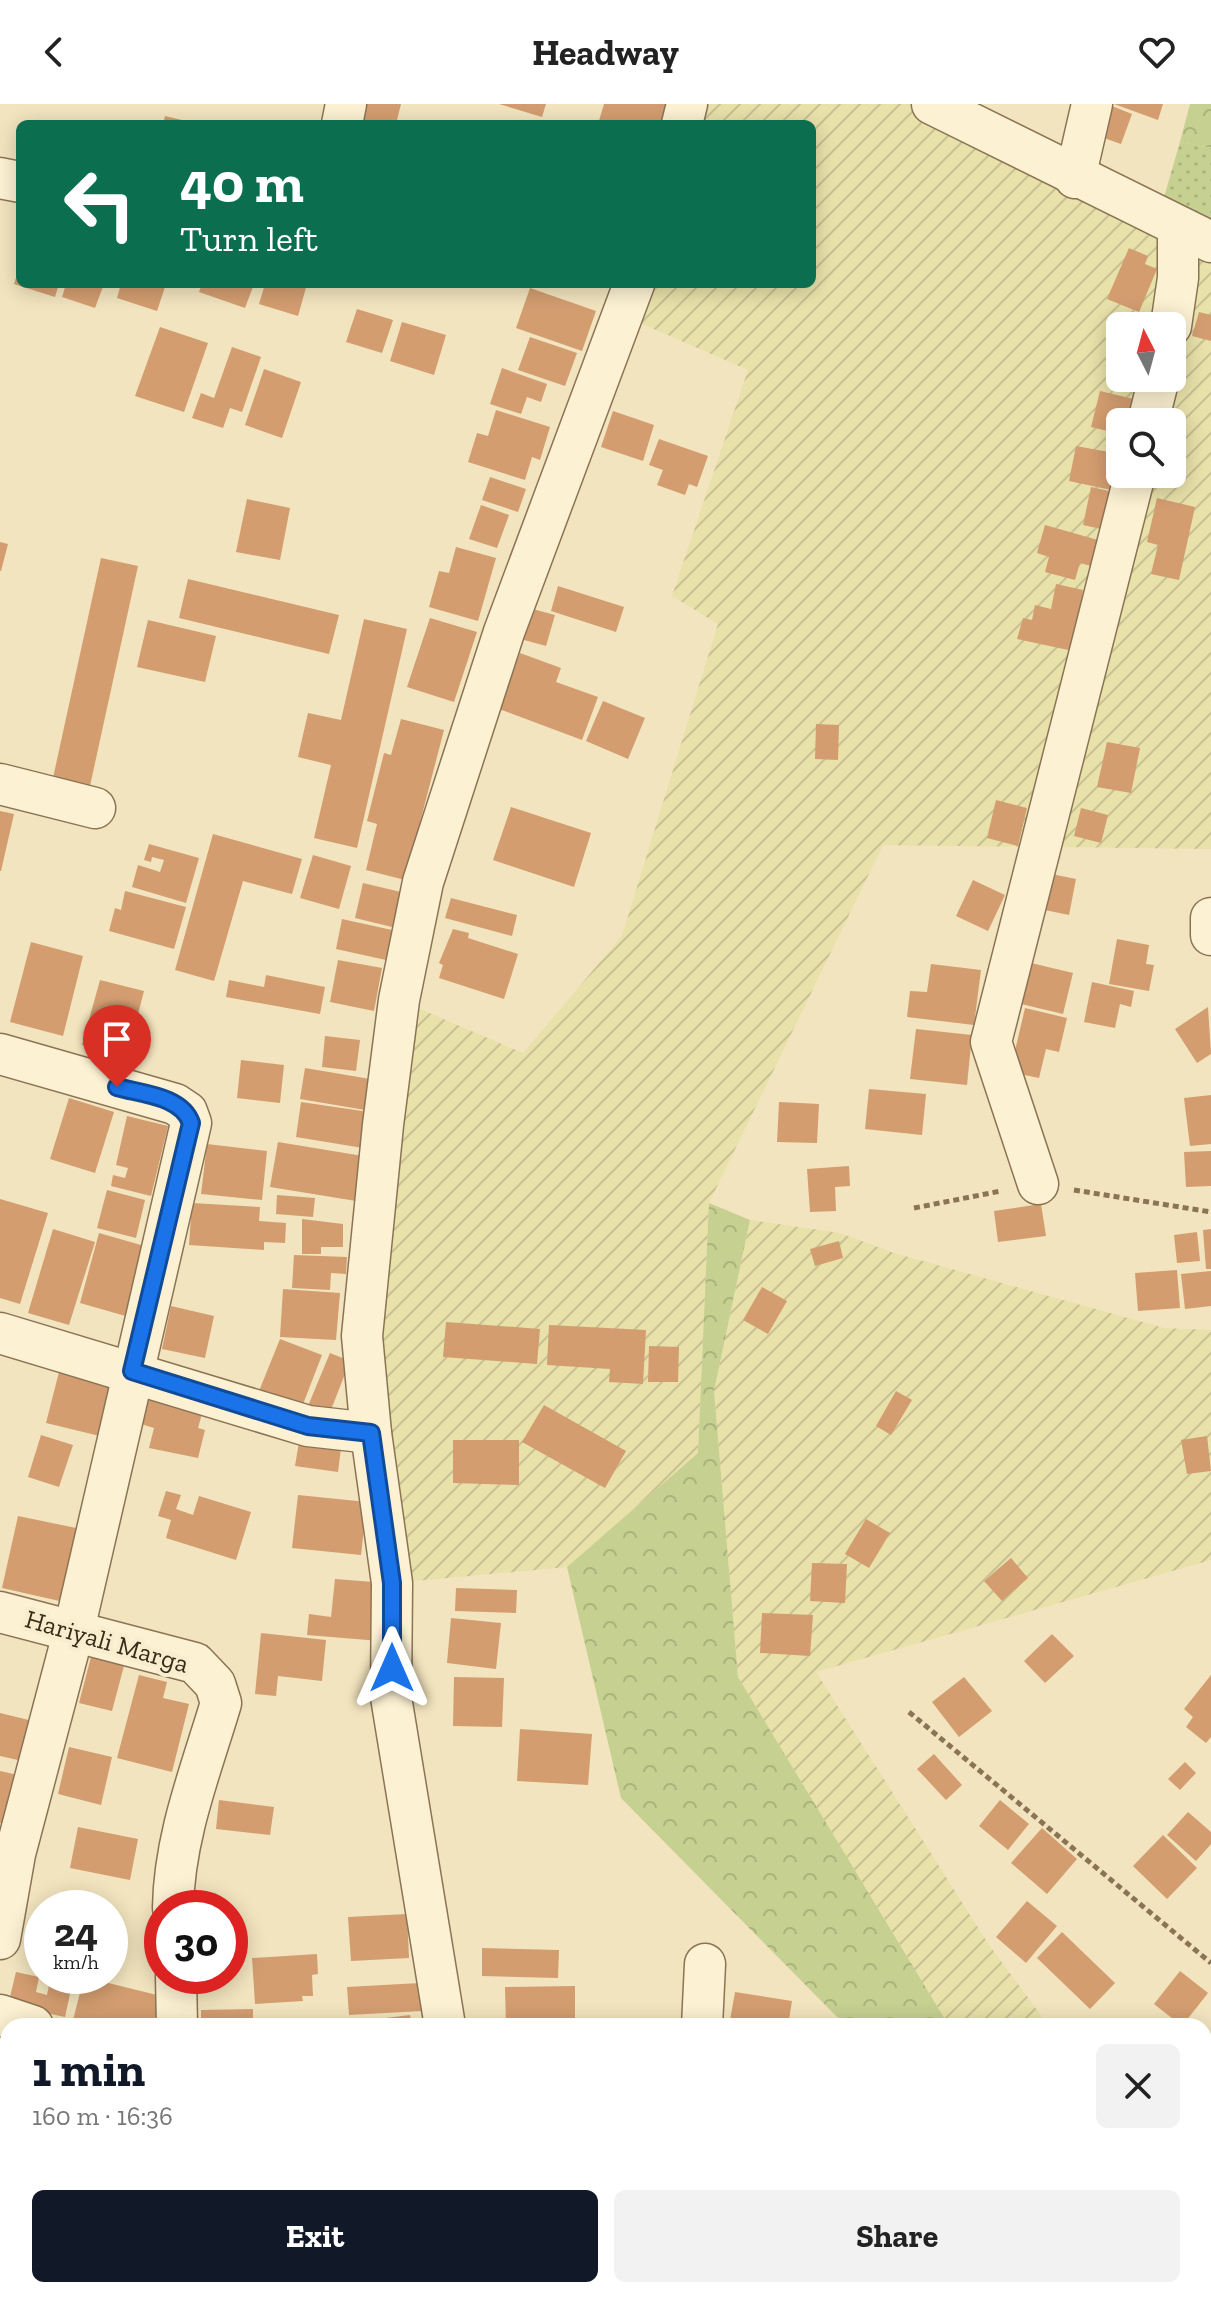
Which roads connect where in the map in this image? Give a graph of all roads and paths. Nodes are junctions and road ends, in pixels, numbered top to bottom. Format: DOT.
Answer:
graph roads {
  1 [pos="932,104"];
  2 [pos="1092,104"];
  3 [pos="1075,178"];
  4 [pos="1194,235"];
  5 [pos="633,288"];
  6 [pos="1173,312"];
  7 [pos="1131,488"];
  8 [pos="0,784"];
  9 [pos="95,808"];
  10 [pos="1211,918"];
  11 [pos="1211,935"];
  12 [pos="0,1054"];
  13 [pos="1038,1184"];
  14 [pos="0,1333"];
  15 [pos="132,1371"];
  16 [pos="371,1433"];
  17 [pos="0,1612"];
  18 [pos="74,1630"];
  19 [pos="909,1712"];
  20 [pos="8,1852"];
  21 [pos="174,1890"];
  22 [pos="0,1939"];
  23 [pos="1211,1963"];
  24 [pos="705,1964"];
  25 [pos="176,1994"];
  26 [pos="177,2018"];
  27 [pos="444,2018"];
  28 [pos="702,2018"];
  1 -- 3 [label="street"];
  2 -- 3 [label="street"];
  3 -- 4 [label="street"];
  4 -- 6 [label="street"];
  5 -- 16 [label="street"];
  7 -- 13 [label="street"];
  8 -- 9 [label="street"];
  10 -- 11 [label="street"];
  12 -- 15 [label="street"];
  14 -- 15 [label="street"];
  15 -- 16 [label="street"];
  15 -- 18 [label="street"];
  16 -- 27 [label="street"];
  17 -- 18 [label="street, Hariyali Marga"];
  18 -- 20 [label="street"];
  18 -- 21 [label="street, Hariyali Marga"];
  19 -- 23 [label="path"];
  20 -- 22 [label="street"];
  24 -- 28 [label="street"];
  25 -- 26 [label="street"];
}
